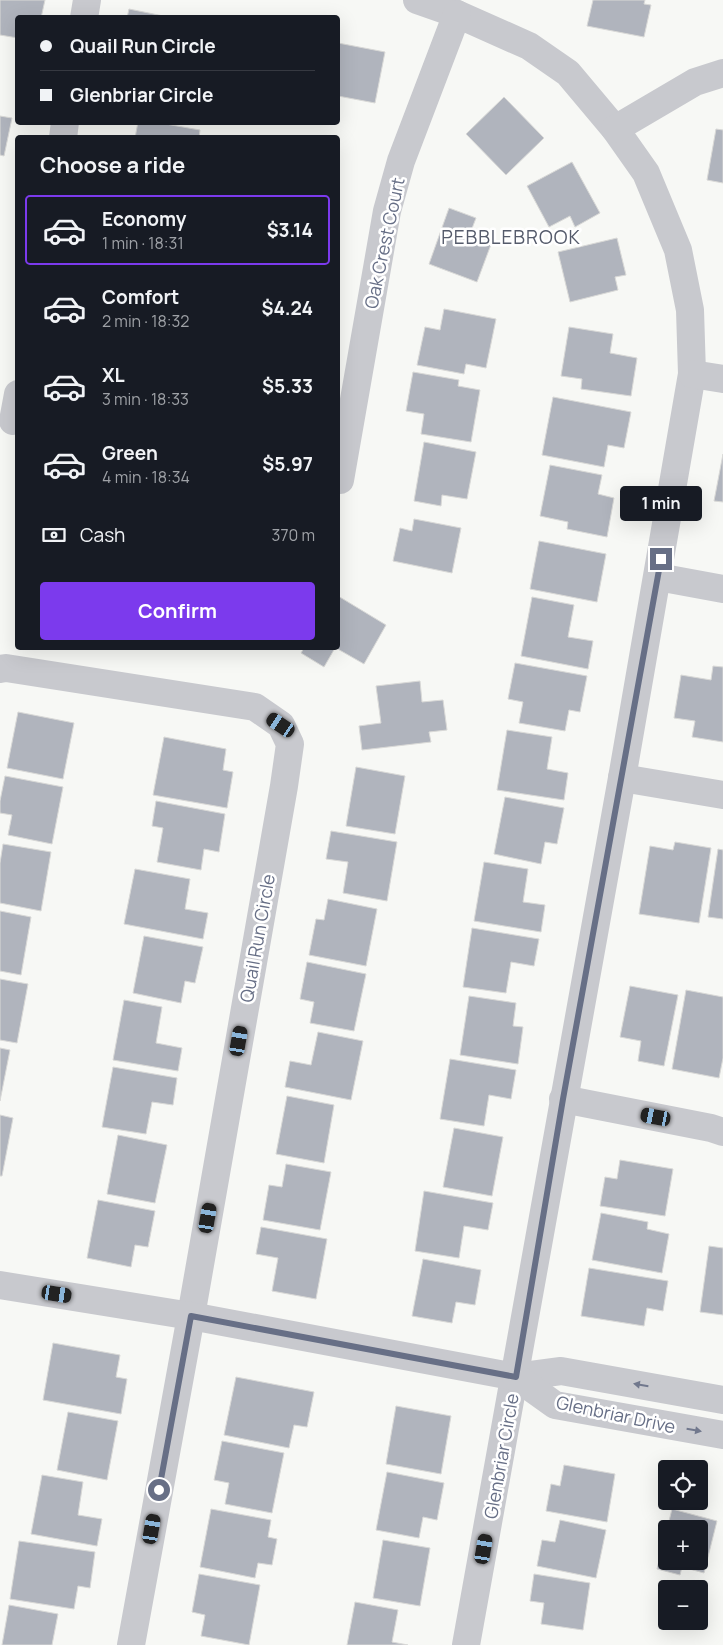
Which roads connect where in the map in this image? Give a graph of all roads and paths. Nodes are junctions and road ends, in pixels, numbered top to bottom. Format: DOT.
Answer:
graph roads {
  1 [pos="87,0"];
  2 [pos="417,0"];
  3 [pos="457,14"];
  4 [pos="84,15"];
  5 [pos="723,73"];
  6 [pos="615,129"];
  7 [pos="692,374"];
  8 [pos="723,379"];
  9 [pos="15,410"];
  10 [pos="13,421"];
  11 [pos="340,480"];
  12 [pos="658,577"];
  13 [pos="723,589"];
  14 [pos="0,669"];
  15 [pos="622,778"];
  16 [pos="723,795"];
  17 [pos="563,1099"];
  18 [pos="723,1132"];
  19 [pos="0,1284"];
  20 [pos="191,1316"];
  21 [pos="516,1377"];
  22 [pos="723,1400"];
  23 [pos="723,1435"];
  24 [pos="131,1645"];
  25 [pos="466,1645"];
  1 -- 4 [label="street"];
  2 -- 3 [label="street, Glenbriar Circle"];
  3 -- 6 [label="street, Glenbriar Circle"];
  3 -- 11 [label="street, Oak Crest Court"];
  5 -- 6 [label="street"];
  6 -- 7 [label="street, Glenbriar Circle"];
  7 -- 8 [label="street"];
  7 -- 12 [label="street, Glenbriar Circle"];
  9 -- 10 [label="street"];
  12 -- 13 [label="street"];
  12 -- 15 [label="street, Glenbriar Circle"];
  14 -- 20 [label="street, Quail Run Circle"];
  15 -- 16 [label="street"];
  15 -- 17 [label="street, Glenbriar Circle"];
  17 -- 18 [label="street"];
  17 -- 21 [label="street, Glenbriar Circle"];
  19 -- 20 [label="street, Glenbriar Drive"];
  20 -- 21 [label="street, Glenbriar Drive"];
  20 -- 24 [label="street, Quail Run Circle"];
  22 -- 21 [label="street, Glenbriar Drive, one-way"];
  21 -- 23 [label="street, Glenbriar Drive, one-way"];
  21 -- 25 [label="street, Glenbriar Circle"];
}
